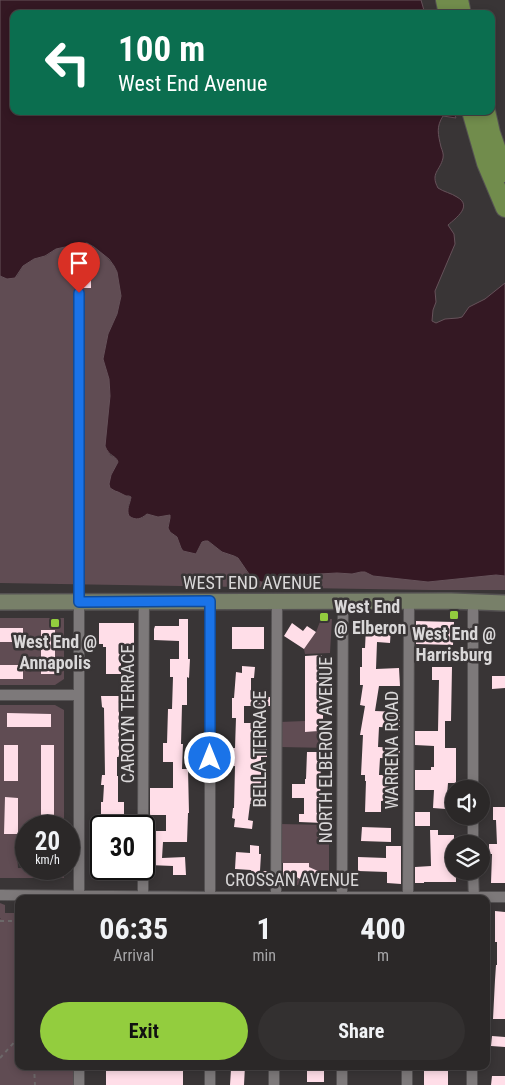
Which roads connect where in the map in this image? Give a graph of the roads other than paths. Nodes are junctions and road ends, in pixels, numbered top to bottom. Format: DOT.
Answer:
graph roads {
  1 [pos="473,115"];
  2 [pos="487,115"];
  3 [pos="505,173"];
  4 [pos="505,208"];
  5 [pos="79,293"];
  6 [pos="210,601"];
  7 [pos="277,601"];
  8 [pos="343,601"];
  9 [pos="408,601"];
  10 [pos="0,602"];
  11 [pos="79,602"];
  12 [pos="144,602"];
  13 [pos="473,602"];
  14 [pos="505,603"];
  15 [pos="0,695"];
  16 [pos="78,695"];
  17 [pos="473,780"];
  18 [pos="143,815"];
  19 [pos="143,880"];
  20 [pos="474,880"];
  21 [pos="0,895"];
  22 [pos="15,895"];
  23 [pos="79,895"];
  24 [pos="143,895"];
  25 [pos="210,895"];
  26 [pos="276,895"];
  27 [pos="342,895"];
  28 [pos="408,895"];
  29 [pos="474,895"];
  30 [pos="490,897"];
  31 [pos="505,897"];
  32 [pos="79,1070"];
  33 [pos="210,1070"];
  34 [pos="274,1070"];
  35 [pos="342,1070"];
  36 [pos="407,1070"];
  37 [pos="472,1070"];
  38 [pos="79,1085"];
  39 [pos="210,1085"];
  40 [pos="274,1085"];
  41 [pos="342,1085"];
  42 [pos="407,1085"];
  43 [pos="472,1085"];
  1 -- 4 [label="highway"];
  2 -- 3 [label="highway"];
  5 -- 11 [label="lane"];
  6 -- 7 [label="main road, WEST END AVENUE"];
  6 -- 12 [label="main road, WEST END AVENUE"];
  6 -- 25 [label="street"];
  7 -- 8 [label="main road, WEST END AVENUE"];
  7 -- 26 [label="street, BELLA TERRACE"];
  8 -- 9 [label="main road, WEST END AVENUE"];
  8 -- 27 [label="street, NORTH ELBERON AVENUE"];
  9 -- 13 [label="main road, WEST END AVENUE"];
  9 -- 28 [label="street, WARRENA ROAD"];
  10 -- 11 [label="main road, WEST END AVENUE"];
  11 -- 12 [label="main road, WEST END AVENUE"];
  11 -- 16 [label="street"];
  12 -- 18 [label="street, CAROLYN TERRACE"];
  13 -- 14 [label="main road, WEST END AVENUE"];
  13 -- 17 [label="street"];
  15 -- 16 [label="street"];
  16 -- 23 [label="street"];
  19 -- 24 [label="street"];
  20 -- 29 [label="street"];
  21 -- 22 [label="street, CROSSAN AVENUE"];
  30 -- 31 [label="street, CROSSAN AVENUE"];
  32 -- 38 [label="street"];
  33 -- 39 [label="street"];
  34 -- 40 [label="street"];
  35 -- 41 [label="street"];
  36 -- 42 [label="street"];
  37 -- 43 [label="street"];
}
